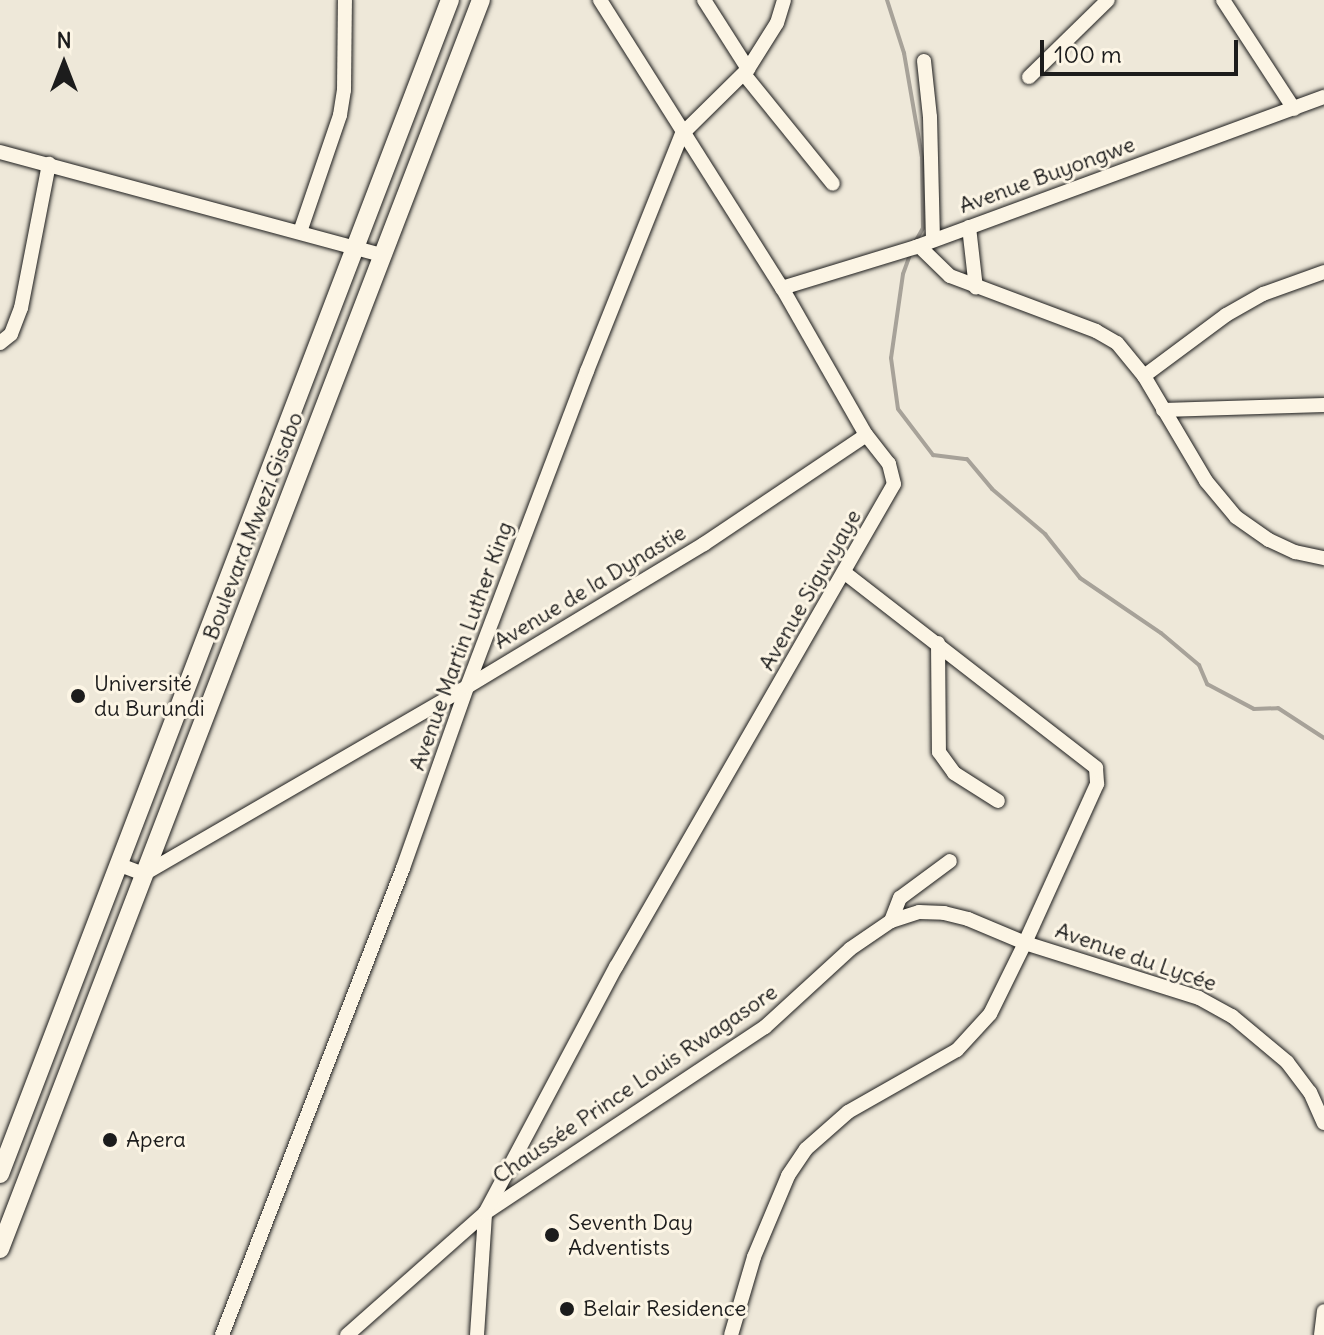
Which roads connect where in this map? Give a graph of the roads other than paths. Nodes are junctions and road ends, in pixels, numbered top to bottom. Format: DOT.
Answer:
graph roads {
  1 [pos="345,0"];
  2 [pos="450,0"];
  3 [pos="481,0"];
  4 [pos="600,0"];
  5 [pos="704,0"];
  6 [pos="784,0"];
  7 [pos="1108,0"];
  8 [pos="1223,0"];
  9 [pos="924,61"];
  10 [pos="746,72"];
  11 [pos="1029,77"];
  12 [pos="1324,97"];
  13 [pos="1294,109"];
  14 [pos="682,134"];
  15 [pos="0,152"];
  16 [pos="49,164"];
  17 [pos="833,184"];
  18 [pos="969,227"];
  19 [pos="300,232"];
  20 [pos="933,240"];
  21 [pos="917,246"];
  22 [pos="355,247"];
  23 [pos="383,255"];
  24 [pos="1324,272"];
  25 [pos="782,288"];
  26 [pos="976,288"];
  27 [pos="0,343"];
  28 [pos="1144,376"];
  29 [pos="1324,405"];
  30 [pos="1163,410"];
  31 [pos="866,435"];
  32 [pos="252,520"];
  33 [pos="276,531"];
  34 [pos="1324,558"];
  35 [pos="845,573"];
  36 [pos="938,643"];
  37 [pos="467,687"];
  38 [pos="998,801"];
  39 [pos="950,861"];
  40 [pos="120,865"];
  41 [pos="144,874"];
  42 [pos="891,921"];
  43 [pos="1025,943"];
  44 [pos="1324,1123"];
  45 [pos="0,1174"];
  46 [pos="485,1213"];
  47 [pos="2,1238"];
  48 [pos="1324,1311"];
  49 [pos="222,1335"];
  50 [pos="347,1335"];
  51 [pos="477,1335"];
  52 [pos="731,1335"];
  53 [pos="1321,1335"];
  1 -- 19 [label="street"];
  2 -- 22 [label="main road, Boulevard Mwezi Gisabo"];
  3 -- 23 [label="main road, Boulevard Mwezi Gisabo"];
  4 -- 14 [label="street, Avenue Siguvyaye"];
  5 -- 10 [label="street"];
  6 -- 10 [label="street, Avenue Martin Luther King"];
  7 -- 11 [label="street"];
  8 -- 13 [label="street"];
  9 -- 20 [label="street"];
  10 -- 14 [label="street, Avenue Martin Luther King"];
  10 -- 17 [label="street"];
  12 -- 13 [label="street, Avenue Buyongwe"];
  13 -- 18 [label="street, Avenue Buyongwe"];
  14 -- 25 [label="street, Avenue Siguvyaye"];
  14 -- 37 [label="street, Avenue Martin Luther King"];
  15 -- 16 [label="street"];
  16 -- 19 [label="street"];
  16 -- 27 [label="street"];
  18 -- 20 [label="street, Avenue Buyongwe"];
  18 -- 26 [label="street"];
  19 -- 22 [label="street"];
  20 -- 21 [label="street, Avenue Buyongwe"];
  21 -- 25 [label="street, Avenue Buyongwe"];
  21 -- 26 [label="street"];
  22 -- 23 [label="street"];
  22 -- 32 [label="main road, Boulevard Mwezi Gisabo"];
  23 -- 33 [label="main road, Boulevard Mwezi Gisabo"];
  24 -- 28 [label="street"];
  25 -- 31 [label="street, Avenue Siguvyaye"];
  26 -- 28 [label="street"];
  28 -- 30 [label="street"];
  29 -- 30 [label="street"];
  30 -- 34 [label="street"];
  31 -- 35 [label="street, Avenue Siguvyaye"];
  31 -- 37 [label="street, Avenue de la Dynastie"];
  32 -- 33 [label="main road"];
  32 -- 40 [label="main road, Boulevard Mwezi Gisabo"];
  33 -- 41 [label="main road, Boulevard Mwezi Gisabo"];
  35 -- 36 [label="street"];
  35 -- 46 [label="street, Avenue Siguvyaye"];
  36 -- 38 [label="street"];
  36 -- 43 [label="street"];
  37 -- 41 [label="street, Avenue de la Dynastie"];
  37 -- 49 [label="street, Avenue Martin Luther King"];
  39 -- 42 [label="street"];
  40 -- 41 [label="street"];
  40 -- 45 [label="main road, Boulevard Mwezi Gisabo"];
  41 -- 47 [label="main road, Boulevard Mwezi Gisabo"];
  42 -- 43 [label="street, Chaussée Prince Louis Rwagasore"];
  42 -- 46 [label="street, Chaussée Prince Louis Rwagasore"];
  43 -- 44 [label="street, Avenue du Lycée"];
  43 -- 52 [label="street"];
  46 -- 50 [label="street, Chaussée Prince Louis Rwagasore"];
  46 -- 51 [label="street"];
  48 -- 53 [label="street"];
}
